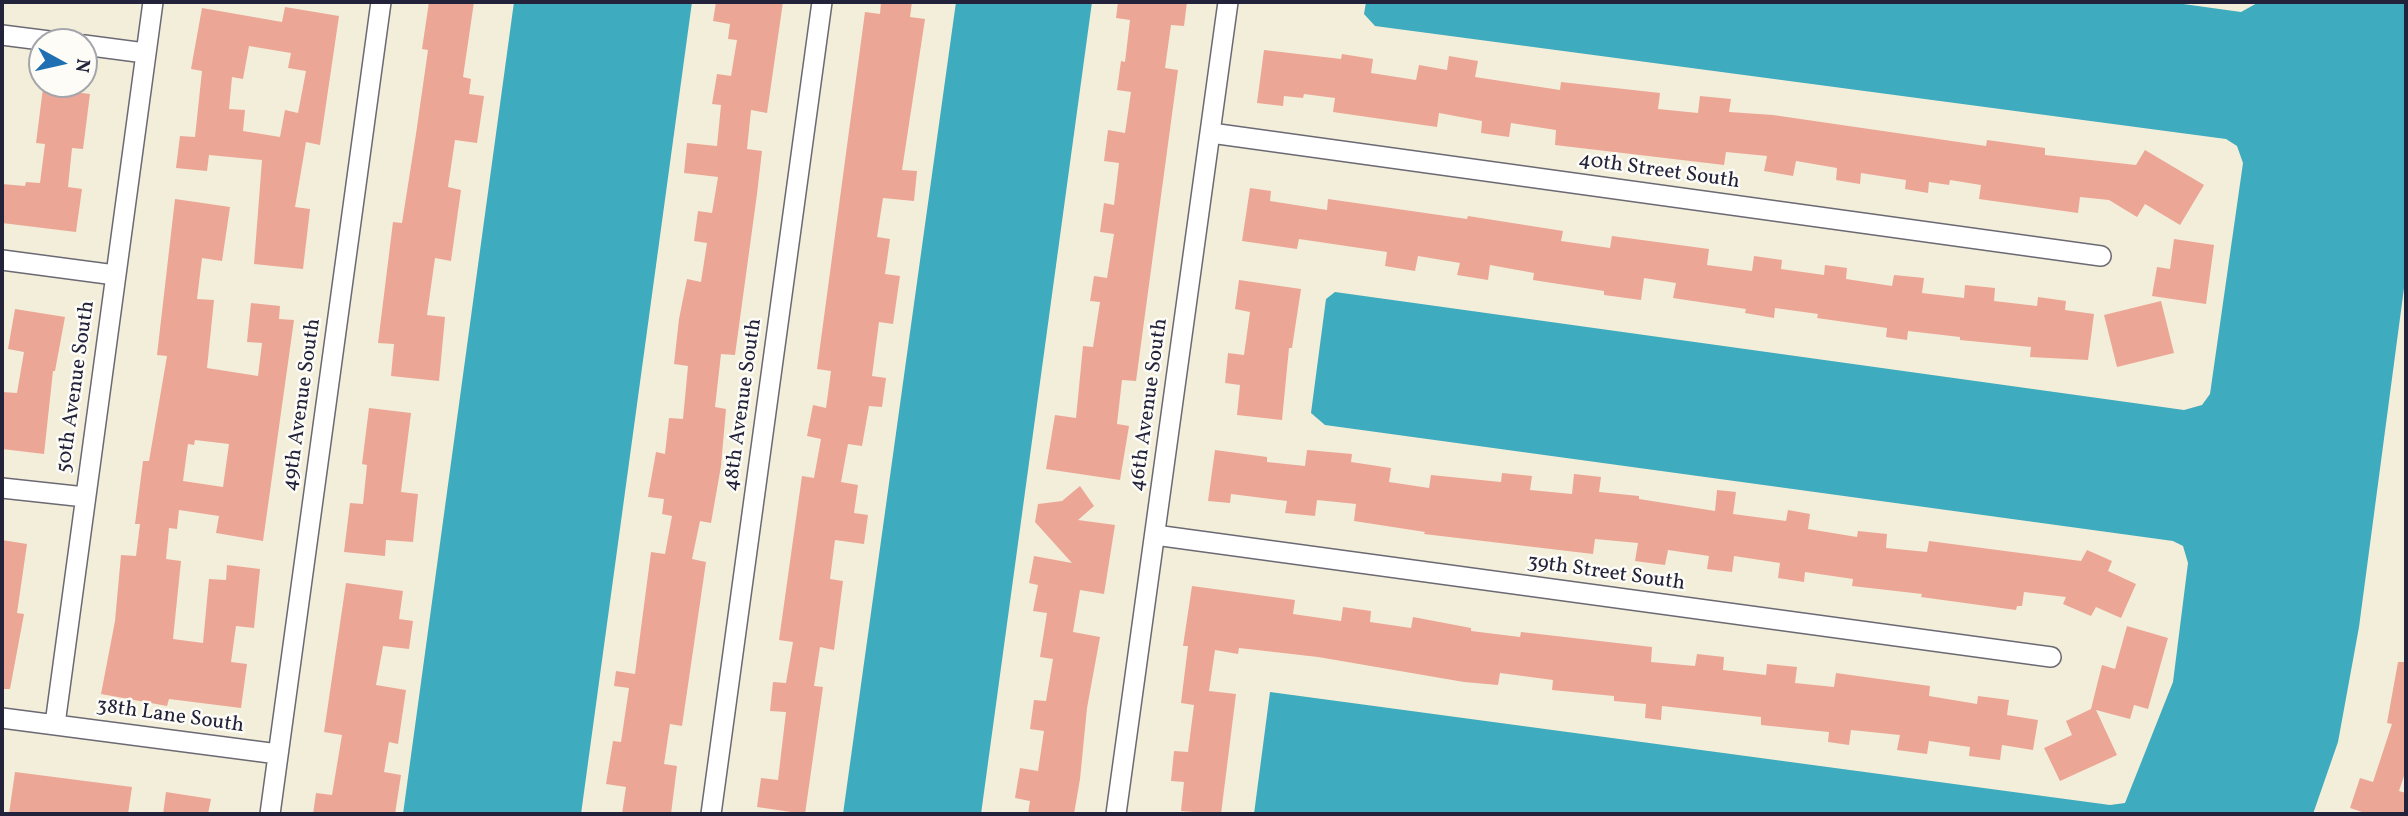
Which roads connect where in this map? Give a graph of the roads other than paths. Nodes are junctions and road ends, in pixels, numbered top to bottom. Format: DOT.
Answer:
graph roads {
  1 [pos="153,2"];
  2 [pos="381,2"];
  3 [pos="822,2"];
  4 [pos="1228,2"];
  5 [pos="2,35"];
  6 [pos="28,38"];
  7 [pos="98,48"];
  8 [pos="145,53"];
  9 [pos="1211,133"];
  10 [pos="2101,256"];
  11 [pos="2,260"];
  12 [pos="115,275"];
  13 [pos="2,488"];
  14 [pos="85,497"];
  15 [pos="1155,535"];
  16 [pos="2051,657"];
  17 [pos="2,718"];
  18 [pos="55,724"];
  19 [pos="278,754"];
  20 [pos="270,814"];
  21 [pos="711,814"];
  22 [pos="1116,814"];
  1 -- 8 [label="street, 50th Avenue South"];
  2 -- 19 [label="street, 49th Avenue South"];
  3 -- 21 [label="street, 48th Avenue South"];
  4 -- 9 [label="street, 46th Avenue South"];
  5 -- 6 [label="street"];
  7 -- 8 [label="street"];
  8 -- 12 [label="street, 50th Avenue South"];
  9 -- 10 [label="street, 40th Street South"];
  9 -- 15 [label="street, 46th Avenue South"];
  11 -- 12 [label="street"];
  12 -- 14 [label="street, 50th Avenue South"];
  13 -- 14 [label="street"];
  14 -- 18 [label="street, 50th Avenue South"];
  15 -- 16 [label="street, 39th Street South"];
  15 -- 22 [label="street, 46th Avenue South"];
  17 -- 18 [label="street"];
  18 -- 19 [label="street, 38th Lane South"];
  19 -- 20 [label="street, 49th Avenue South"];
}
